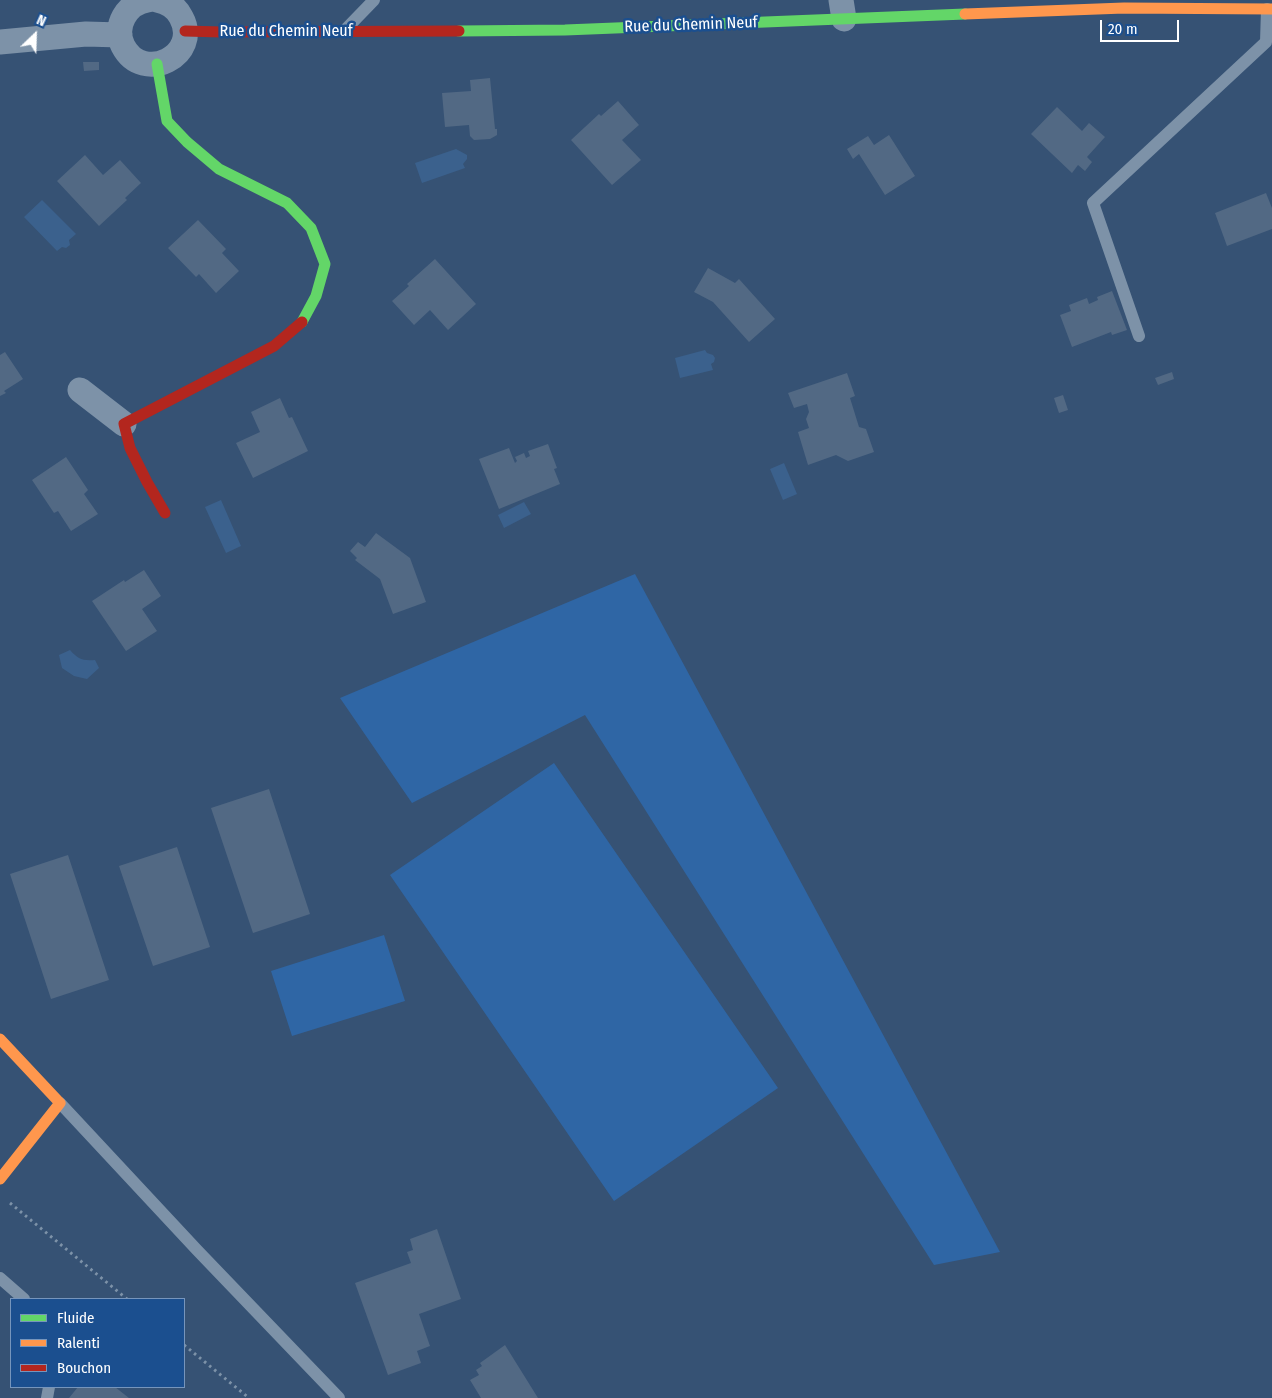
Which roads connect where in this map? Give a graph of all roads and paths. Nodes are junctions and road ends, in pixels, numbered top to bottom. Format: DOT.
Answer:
graph roads {
  1 [pos="148,0"];
  2 [pos="157,0"];
  3 [pos="374,0"];
  4 [pos="1207,4"];
  5 [pos="1269,9"];
  6 [pos="842,10"];
  7 [pos="185,31"];
  8 [pos="344,32"];
  9 [pos="120,35"];
  10 [pos="0,42"];
  11 [pos="157,64"];
  12 [pos="1139,336"];
  13 [pos="80,390"];
  14 [pos="124,424"];
  15 [pos="165,513"];
  16 [pos="0,1039"];
  17 [pos="60,1103"];
  18 [pos="0,1179"];
  19 [pos="8,1202"];
  20 [pos="0,1278"];
  21 [pos="23,1298"];
  22 [pos="126,1298"];
  23 [pos="185,1346"];
  24 [pos="248,1398"];
  25 [pos="339,1398"];
  1 -- 9 [label="street"];
  2 -- 7 [label="street"];
  3 -- 8 [label="lane"];
  4 -- 5 [label="street, Rue du Chemin Neuf"];
  4 -- 6 [label="street, Rue du Chemin Neuf"];
  5 -- 12 [label="lane"];
  6 -- 8 [label="street, Rue du Chemin Neuf"];
  7 -- 8 [label="street, Rue du Chemin Neuf"];
  7 -- 11 [label="street"];
  9 -- 10 [label="street"];
  9 -- 11 [label="street"];
  11 -- 14 [label="street"];
  13 -- 14 [label="street"];
  14 -- 15 [label="street"];
  16 -- 17 [label="street"];
  17 -- 18 [label="street"];
  17 -- 25 [label="lane"];
  19 -- 22 [label="path"];
  20 -- 21 [label="lane"];
  23 -- 24 [label="path"];
}
